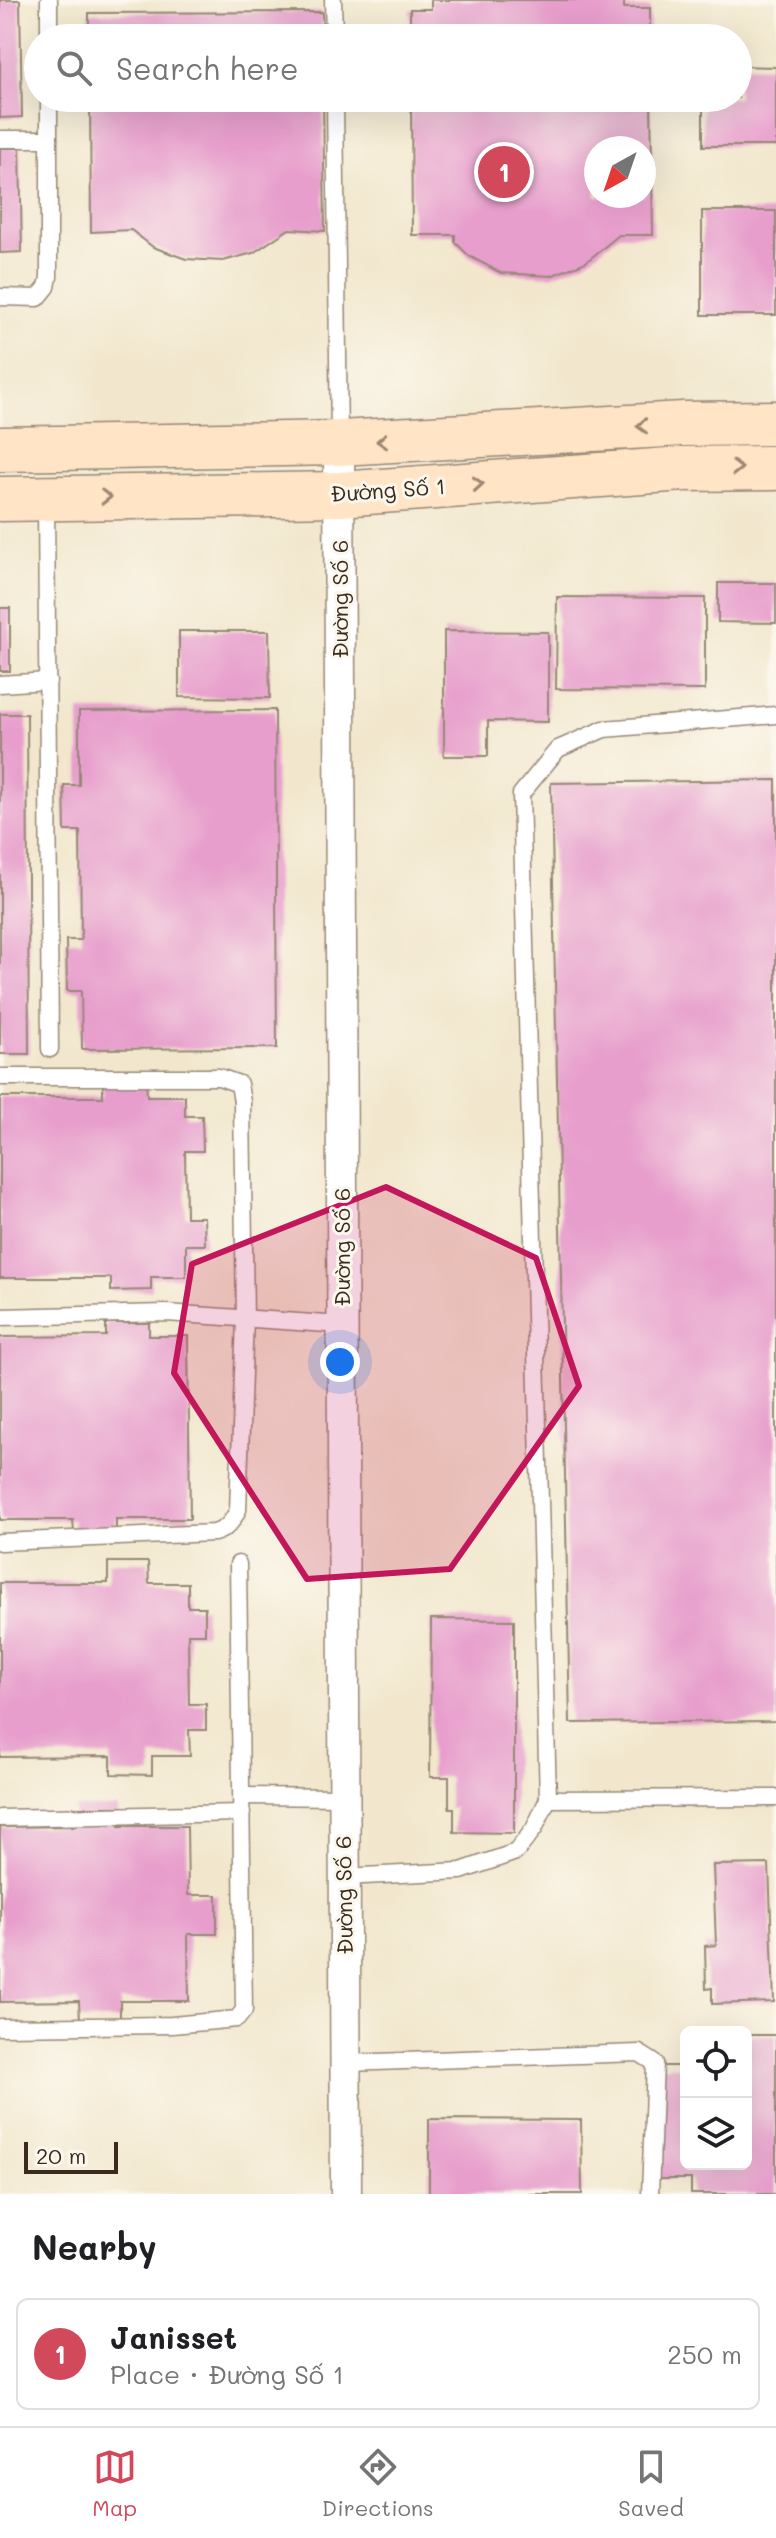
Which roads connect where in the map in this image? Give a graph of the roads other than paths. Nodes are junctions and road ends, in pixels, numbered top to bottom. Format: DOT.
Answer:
graph roads {
  1 [pos="49,0"];
  2 [pos="333,0"];
  3 [pos="49,24"];
  4 [pos="334,24"];
  5 [pos="49,112"];
  6 [pos="335,112"];
  7 [pos="0,139"];
  8 [pos="49,139"];
  9 [pos="0,297"];
  10 [pos="776,423"];
  11 [pos="339,443"];
  12 [pos="0,449"];
  13 [pos="776,468"];
  14 [pos="340,494"];
  15 [pos="46,498"];
  16 [pos="0,499"];
  17 [pos="48,681"];
  18 [pos="0,684"];
  19 [pos="776,715"];
  20 [pos="50,1049"];
  21 [pos="0,1077"];
  22 [pos="0,1317"];
  23 [pos="245,1318"];
  24 [pos="342,1325"];
  25 [pos="0,1542"];
  26 [pos="238,1564"];
  27 [pos="343,1797"];
  28 [pos="776,1798"];
  29 [pos="548,1799"];
  30 [pos="242,1804"];
  31 [pos="0,1818"];
  32 [pos="344,1877"];
  33 [pos="0,2027"];
  34 [pos="347,2063"];
  35 [pos="346,2194"];
  36 [pos="650,2194"];
  1 -- 3 [label="lane"];
  2 -- 4 [label="lane"];
  5 -- 8 [label="lane"];
  6 -- 11 [label="lane"];
  7 -- 8 [label="lane"];
  8 -- 9 [label="lane"];
  10 -- 11 [label="street, one-way"];
  11 -- 12 [label="street"];
  11 -- 14 [label="street, Đường Số 6"];
  14 -- 13 [label="street, Đường Số 1, one-way"];
  15 -- 14 [label="street, Đường Số 1, one-way"];
  14 -- 24 [label="street, Đường Số 6"];
  15 -- 16 [label="street, Đường Số 1"];
  15 -- 17 [label="lane"];
  17 -- 18 [label="lane"];
  17 -- 20 [label="lane"];
  19 -- 29 [label="lane"];
  21 -- 23 [label="lane"];
  22 -- 23 [label="lane"];
  23 -- 24 [label="lane"];
  23 -- 25 [label="lane"];
  24 -- 27 [label="street, Đường Số 6"];
  26 -- 30 [label="lane"];
  27 -- 30 [label="lane"];
  27 -- 32 [label="street, Đường Số 6"];
  28 -- 29 [label="lane"];
  29 -- 32 [label="lane"];
  30 -- 31 [label="lane"];
  30 -- 33 [label="lane"];
  32 -- 34 [label="street, Đường Số 6"];
  34 -- 35 [label="street, Đường Số 6"];
  34 -- 36 [label="lane"];
}
